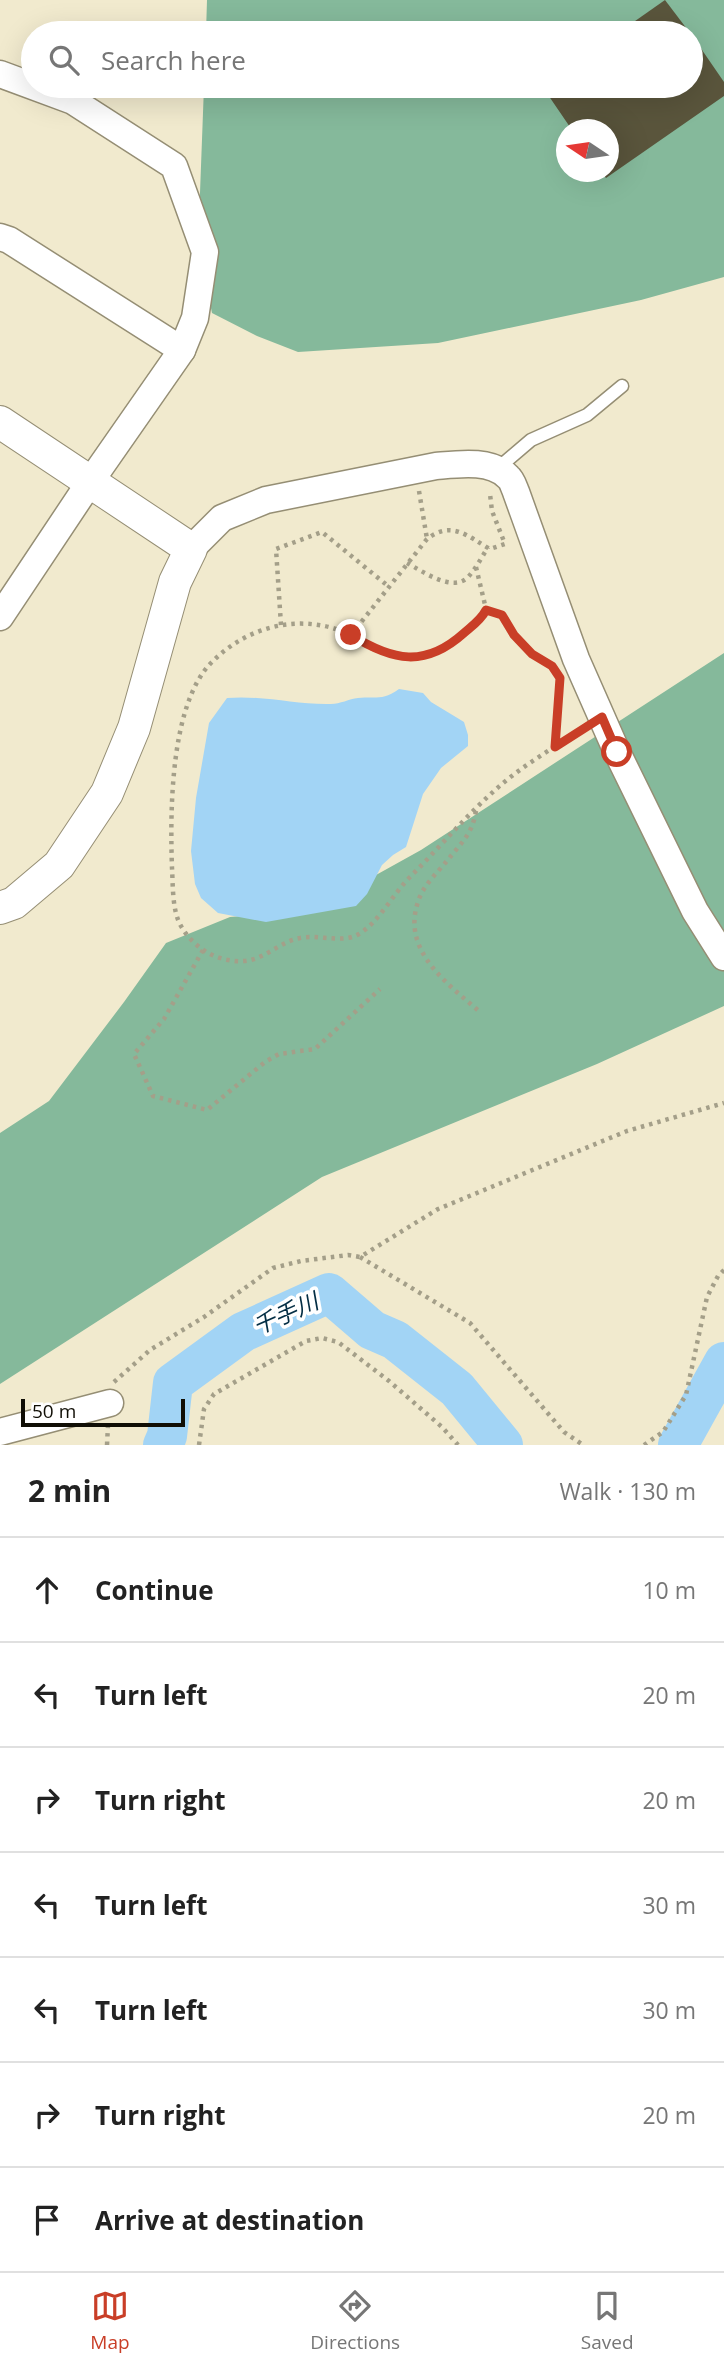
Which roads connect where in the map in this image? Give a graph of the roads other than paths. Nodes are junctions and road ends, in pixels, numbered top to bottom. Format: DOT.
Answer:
graph roads {
  1 [pos="0,74"];
  2 [pos="21,82"];
  3 [pos="65,98"];
  4 [pos="0,237"];
  5 [pos="182,350"];
  6 [pos="622,386"];
  7 [pos="0,422"];
  8 [pos="497,469"];
  9 [pos="90,482"];
  10 [pos="191,550"];
  11 [pos="0,617"];
  12 [pos="0,908"];
  13 [pos="724,957"];
  14 [pos="110,1403"];
  15 [pos="0,1432"];
  1 -- 2 [label="street"];
  3 -- 5 [label="street"];
  4 -- 5 [label="street"];
  5 -- 9 [label="street"];
  6 -- 8 [label="lane"];
  7 -- 9 [label="street"];
  8 -- 10 [label="street"];
  8 -- 13 [label="street"];
  9 -- 10 [label="street"];
  9 -- 11 [label="street"];
  10 -- 12 [label="street"];
  14 -- 15 [label="street"];
}
